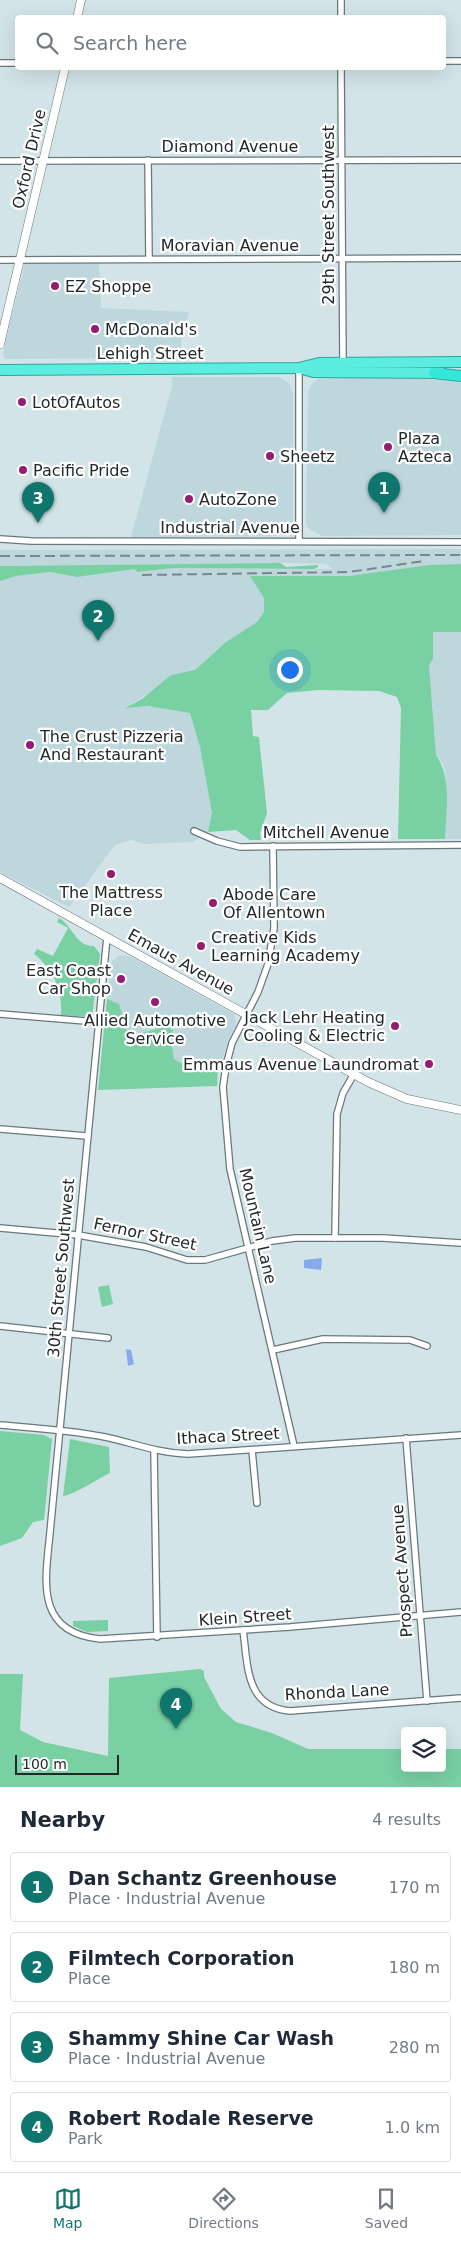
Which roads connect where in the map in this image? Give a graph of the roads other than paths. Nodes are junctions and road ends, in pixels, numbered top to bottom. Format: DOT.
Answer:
graph roads {
  1 [pos="81,0"];
  2 [pos="341,0"];
  3 [pos="78,15"];
  4 [pos="341,15"];
  5 [pos="446,61"];
  6 [pos="461,61"];
  7 [pos="0,63"];
  8 [pos="15,63"];
  9 [pos="65,70"];
  10 [pos="341,70"];
  11 [pos="148,160"];
  12 [pos="342,160"];
  13 [pos="461,160"];
  14 [pos="0,161"];
  15 [pos="43,161"];
  16 [pos="342,258"];
  17 [pos="461,258"];
  18 [pos="149,259"];
  19 [pos="0,260"];
  20 [pos="21,260"];
  21 [pos="0,344"];
  22 [pos="461,362"];
  23 [pos="343,363"];
  24 [pos="299,368"];
  25 [pos="0,370"];
  26 [pos="461,374"];
  27 [pos="0,539"];
  28 [pos="299,541"];
  29 [pos="461,542"];
  30 [pos="194,831"];
  31 [pos="461,845"];
  32 [pos="273,846"];
  33 [pos="0,878"];
  34 [pos="107,937"];
  35 [pos="0,1014"];
  36 [pos="247,1014"];
  37 [pos="98,1022"];
  38 [pos="354,1074"];
  39 [pos="461,1110"];
  40 [pos="0,1128"];
  41 [pos="87,1136"];
  42 [pos="0,1228"];
  43 [pos="78,1235"];
  44 [pos="335,1238"];
  45 [pos="461,1243"];
  46 [pos="249,1247"];
  47 [pos="0,1326"];
  48 [pos="69,1333"];
  49 [pos="108,1338"];
  50 [pos="427,1346"];
  51 [pos="273,1350"];
  52 [pos="0,1426"];
  53 [pos="60,1431"];
  54 [pos="461,1435"];
  55 [pos="406,1438"];
  56 [pos="294,1446"];
  57 [pos="252,1450"];
  58 [pos="154,1451"];
  59 [pos="257,1503"];
  60 [pos="47,1602"];
  61 [pos="461,1612"];
  62 [pos="419,1614"];
  63 [pos="243,1630"];
  64 [pos="157,1637"];
  65 [pos="461,1698"];
  66 [pos="426,1701"];
  1 -- 3 [label="main road"];
  2 -- 4 [label="street"];
  5 -- 6 [label="street"];
  7 -- 8 [label="street"];
  9 -- 15 [label="main road, Oxford Drive"];
  10 -- 12 [label="street, 29th Street Southwest"];
  11 -- 12 [label="street, Diamond Avenue"];
  11 -- 15 [label="street, Diamond Avenue"];
  11 -- 18 [label="street"];
  12 -- 13 [label="street, Diamond Avenue"];
  12 -- 16 [label="street, 29th Street Southwest"];
  14 -- 15 [label="street, Diamond Avenue"];
  15 -- 20 [label="main road, Oxford Drive"];
  16 -- 17 [label="street, Moravian Avenue"];
  16 -- 18 [label="street, Moravian Avenue"];
  16 -- 23 [label="street, 29th Street Southwest"];
  18 -- 20 [label="street, Moravian Avenue"];
  19 -- 20 [label="street, Moravian Avenue"];
  20 -- 21 [label="main road, Oxford Drive"];
  22 -- 23 [label="highway, Lehigh Street"];
  23 -- 24 [label="highway, Lehigh Street"];
  24 -- 25 [label="highway, Lehigh Street"];
  24 -- 26 [label="highway, Lehigh Street"];
  24 -- 28 [label="street"];
  27 -- 28 [label="street, Industrial Avenue"];
  28 -- 29 [label="street, Industrial Avenue"];
  30 -- 32 [label="street, Mitchell Avenue"];
  31 -- 32 [label="street, Mitchell Avenue"];
  32 -- 36 [label="street"];
  33 -- 34 [label="main road, Emaus Avenue"];
  34 -- 36 [label="main road, Emaus Avenue"];
  34 -- 37 [label="street, 30th Street Southwest"];
  35 -- 37 [label="street"];
  36 -- 38 [label="main road, Emaus Avenue"];
  36 -- 46 [label="street, Mountain Lane"];
  37 -- 41 [label="street, 30th Street Southwest"];
  38 -- 39 [label="main road, Emaus Avenue"];
  38 -- 44 [label="street"];
  40 -- 41 [label="street"];
  41 -- 43 [label="street, 30th Street Southwest"];
  42 -- 43 [label="street, Fernor Street"];
  43 -- 46 [label="street, Fernor Street"];
  43 -- 48 [label="street, 30th Street Southwest"];
  44 -- 45 [label="street, Fernor Street"];
  44 -- 46 [label="street, Fernor Street"];
  46 -- 51 [label="street, Mountain Lane"];
  47 -- 48 [label="street"];
  48 -- 49 [label="street"];
  48 -- 53 [label="street, 30th Street Southwest"];
  50 -- 51 [label="street"];
  51 -- 56 [label="street, Mountain Lane"];
  52 -- 53 [label="street, Ithaca Street"];
  53 -- 58 [label="street, Ithaca Street"];
  53 -- 60 [label="street, 30th Street Southwest"];
  54 -- 55 [label="street, Ithaca Street"];
  55 -- 56 [label="street, Ithaca Street"];
  55 -- 62 [label="street, Prospect Avenue"];
  56 -- 57 [label="street, Ithaca Street"];
  57 -- 58 [label="street, Ithaca Street"];
  57 -- 59 [label="street"];
  58 -- 64 [label="street"];
  60 -- 64 [label="street, Klein Street"];
  61 -- 62 [label="street, Klein Street"];
  62 -- 63 [label="street, Klein Street"];
  62 -- 66 [label="street, Prospect Avenue"];
  63 -- 64 [label="street, Klein Street"];
  63 -- 66 [label="street, Rhonda Lane"];
  65 -- 66 [label="street, Rhonda Lane"];
}
